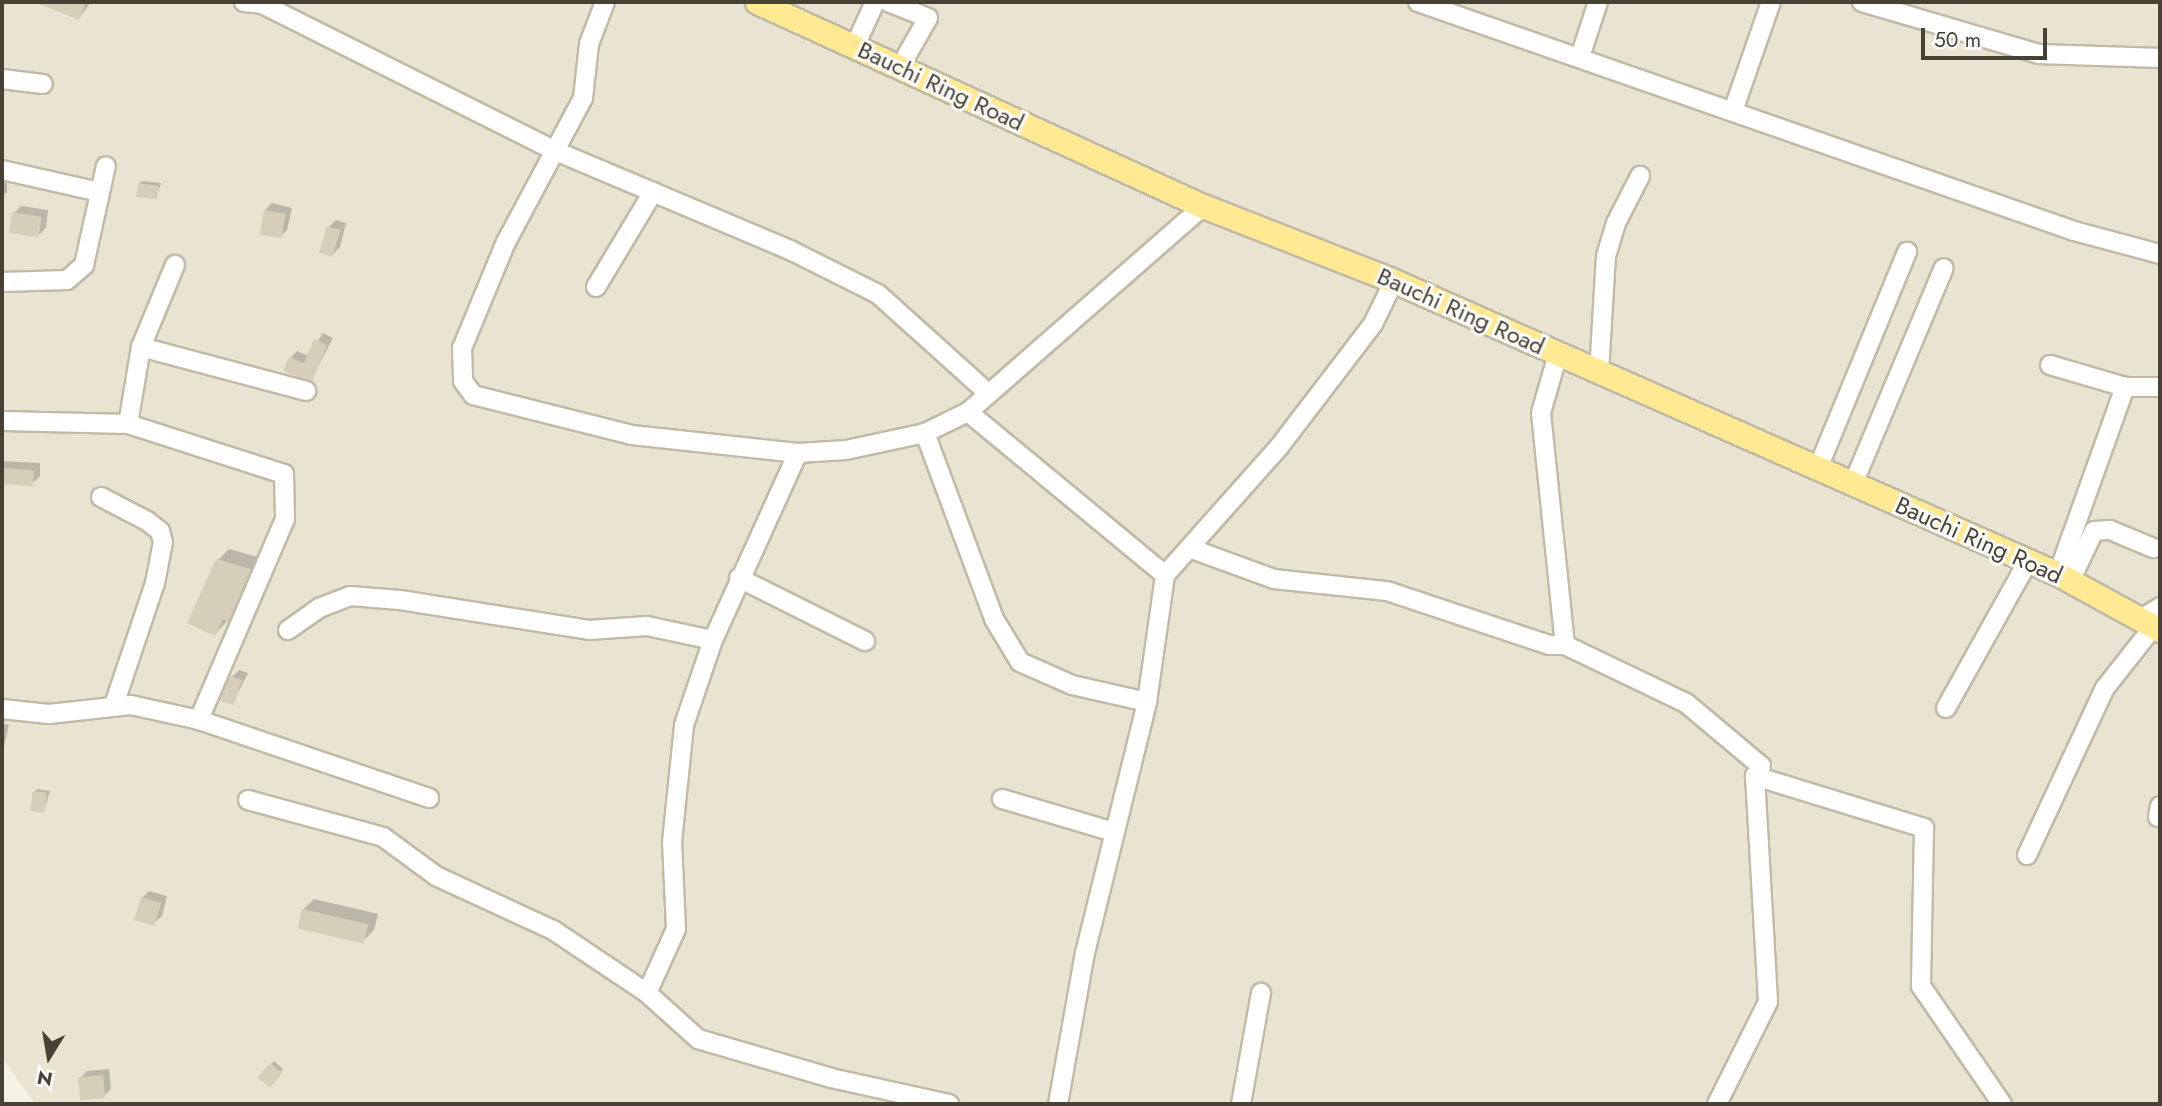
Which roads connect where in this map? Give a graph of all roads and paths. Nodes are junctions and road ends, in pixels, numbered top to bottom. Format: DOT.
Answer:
graph roads {
  1 [pos="244,2"];
  2 [pos="605,2"];
  3 [pos="875,2"];
  4 [pos="888,2"];
  5 [pos="1418,2"];
  6 [pos="1598,2"];
  7 [pos="1771,2"];
  8 [pos="1862,2"];
  9 [pos="767,4"];
  10 [pos="855,47"];
  11 [pos="1580,57"];
  12 [pos="2160,58"];
  13 [pos="900,68"];
  14 [pos="2,79"];
  15 [pos="43,84"];
  16 [pos="1733,111"];
  17 [pos="558,152"];
  18 [pos="106,166"];
  19 [pos="2,170"];
  20 [pos="1640,176"];
  21 [pos="100,192"];
  22 [pos="653,192"];
  23 [pos="1203,206"];
  24 [pos="1907,252"];
  25 [pos="2160,254"];
  26 [pos="175,265"];
  27 [pos="1944,268"];
  28 [pos="1394,281"];
  29 [pos="2,282"];
  30 [pos="596,287"];
  31 [pos="141,347"];
  32 [pos="1558,354"];
  33 [pos="2050,365"];
  34 [pos="1599,373"];
  35 [pos="2125,387"];
  36 [pos="2160,387"];
  37 [pos="306,391"];
  38 [pos="987,392"];
  39 [pos="968,412"];
  40 [pos="2,421"];
  41 [pos="128,424"];
  42 [pos="925,433"];
  43 [pos="798,453"];
  44 [pos="1818,468"];
  45 [pos="1853,484"];
  46 [pos="101,497"];
  47 [pos="2153,548"];
  48 [pos="1192,549"];
  49 [pos="2028,561"];
  50 [pos="1164,575"];
  51 [pos="2064,577"];
  52 [pos="740,578"];
  53 [pos="2154,621"];
  54 [pos="288,630"];
  55 [pos="713,640"];
  56 [pos="865,641"];
  57 [pos="1564,645"];
  58 [pos="1147,702"];
  59 [pos="114,705"];
  60 [pos="1946,708"];
  61 [pos="2,709"];
  62 [pos="199,720"];
  63 [pos="1755,776"];
  64 [pos="429,798"];
  65 [pos="1002,799"];
  66 [pos="248,800"];
  67 [pos="1114,832"];
  68 [pos="2027,855"];
  69 [pos="647,993"];
  70 [pos="1261,993"];
  71 [pos="949,1104"];
  72 [pos="1058,1104"];
  73 [pos="1241,1104"];
  74 [pos="1717,1104"];
  75 [pos="2002,1104"];
  1 -- 17 [label="street"];
  2 -- 17 [label="street"];
  3 -- 10 [label="street"];
  4 -- 13 [label="street"];
  5 -- 11 [label="street"];
  6 -- 11 [label="street"];
  7 -- 16 [label="street"];
  8 -- 12 [label="street"];
  9 -- 10 [label="main road, Bauchi Ring Road"];
  10 -- 13 [label="main road, Bauchi Ring Road"];
  11 -- 16 [label="street"];
  13 -- 23 [label="main road, Bauchi Ring Road"];
  14 -- 15 [label="street"];
  16 -- 25 [label="street"];
  17 -- 22 [label="street"];
  17 -- 43 [label="street"];
  18 -- 21 [label="street"];
  19 -- 21 [label="street"];
  20 -- 34 [label="street"];
  21 -- 29 [label="street"];
  22 -- 30 [label="street"];
  22 -- 38 [label="street"];
  23 -- 28 [label="main road, Bauchi Ring Road"];
  23 -- 38 [label="street"];
  24 -- 44 [label="street"];
  26 -- 31 [label="street"];
  27 -- 45 [label="street"];
  28 -- 32 [label="main road, Bauchi Ring Road"];
  28 -- 48 [label="street"];
  31 -- 37 [label="street"];
  31 -- 41 [label="street"];
  32 -- 34 [label="main road, Bauchi Ring Road"];
  32 -- 57 [label="street"];
  33 -- 35 [label="street"];
  34 -- 44 [label="main road, Bauchi Ring Road"];
  35 -- 36 [label="street"];
  35 -- 51 [label="street"];
  38 -- 39 [label="street"];
  39 -- 42 [label="street"];
  39 -- 50 [label="street"];
  40 -- 41 [label="street"];
  41 -- 62 [label="street"];
  42 -- 43 [label="street"];
  42 -- 58 [label="street"];
  43 -- 52 [label="street"];
  44 -- 45 [label="main road, Bauchi Ring Road"];
  45 -- 49 [label="main road, Bauchi Ring Road"];
  46 -- 59 [label="street"];
  47 -- 51 [label="street"];
  48 -- 50 [label="street"];
  48 -- 57 [label="street"];
  49 -- 51 [label="main road, Bauchi Ring Road"];
  49 -- 60 [label="street"];
  50 -- 58 [label="street"];
  51 -- 53 [label="main road, Bauchi Ring Road"];
  52 -- 55 [label="street"];
  52 -- 56 [label="street"];
  53 -- 68 [label="street"];
  54 -- 55 [label="street"];
  55 -- 69 [label="street"];
  57 -- 63 [label="street"];
  58 -- 67 [label="street"];
  59 -- 61 [label="street"];
  59 -- 62 [label="street"];
  62 -- 64 [label="street"];
  63 -- 74 [label="street"];
  63 -- 75 [label="street"];
  65 -- 67 [label="street"];
  66 -- 69 [label="street"];
  67 -- 72 [label="street"];
  69 -- 71 [label="street"];
  70 -- 73 [label="street"];
}
